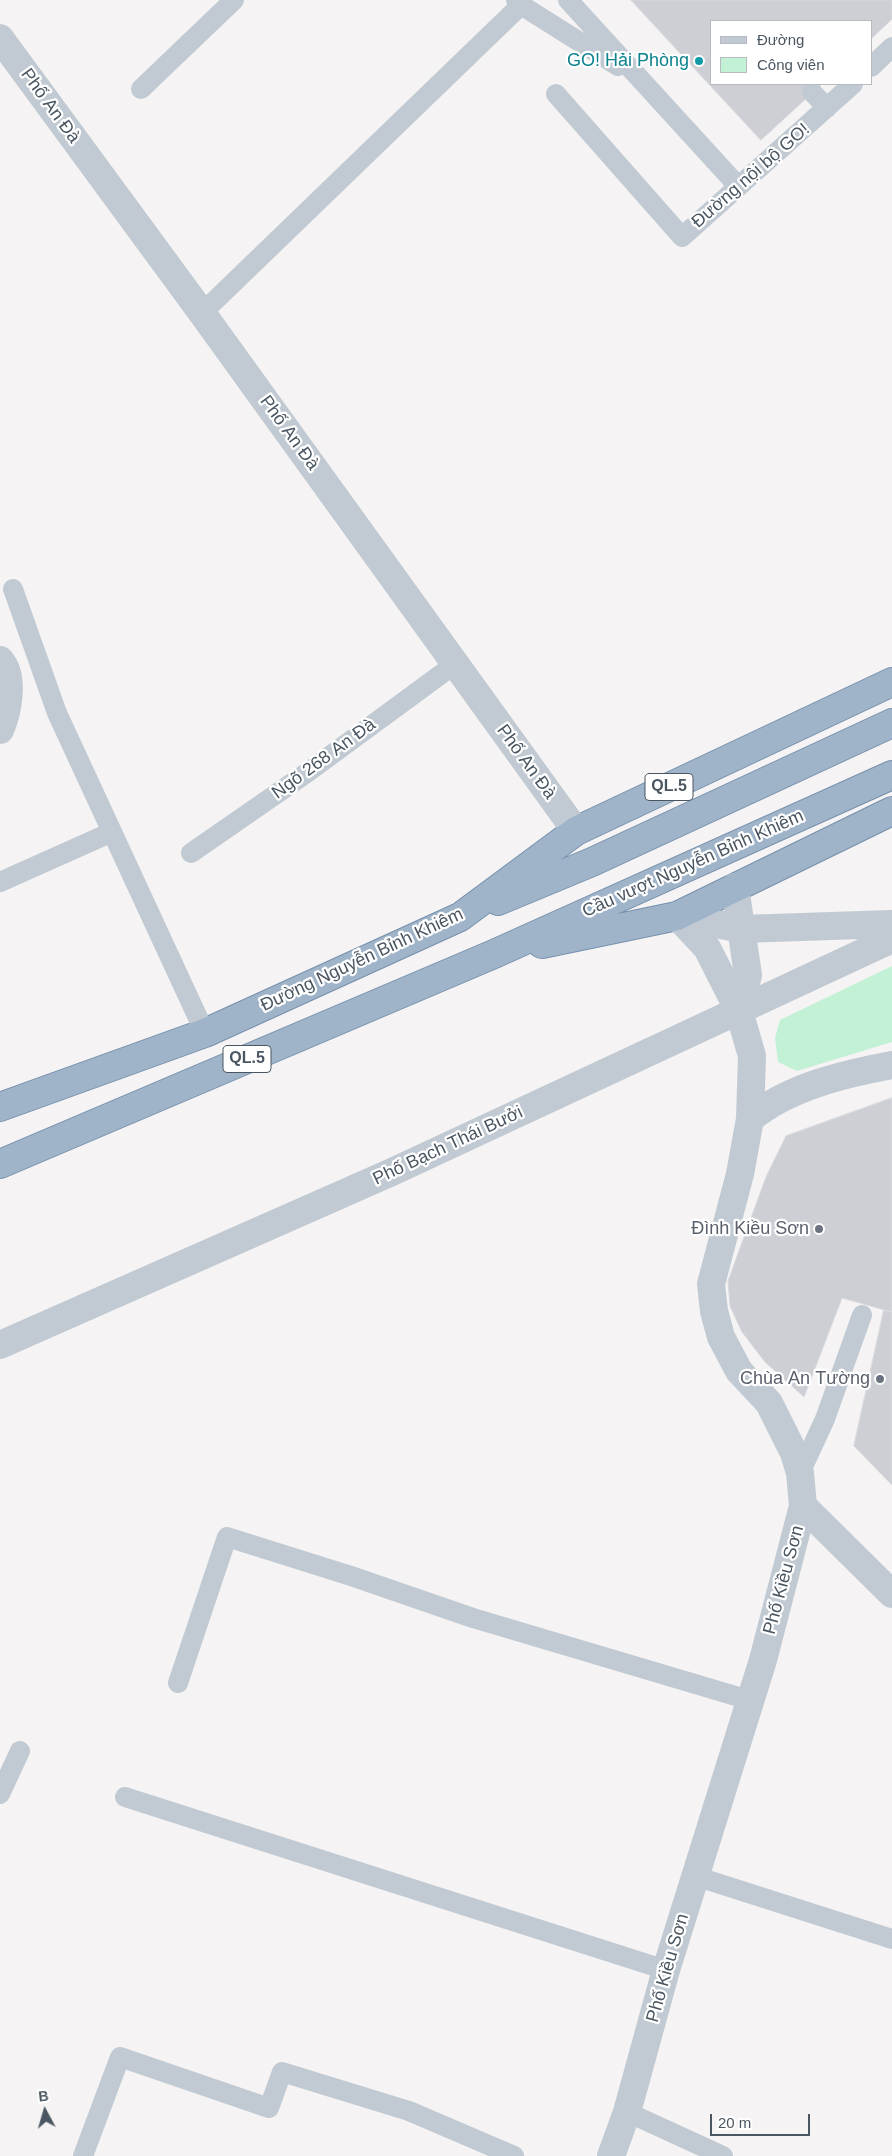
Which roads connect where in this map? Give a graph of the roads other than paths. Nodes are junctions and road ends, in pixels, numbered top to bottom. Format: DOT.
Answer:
graph roads {
  1 [pos="234,0"];
  2 [pos="568,0"];
  3 [pos="519,2"];
  4 [pos="0,38"];
  5 [pos="892,47"];
  6 [pos="872,66"];
  7 [pos="637,77"];
  8 [pos="852,85"];
  9 [pos="141,89"];
  10 [pos="812,92"];
  11 [pos="556,94"];
  12 [pos="827,108"];
  13 [pos="738,186"];
  14 [pos="202,313"];
  15 [pos="13,589"];
  16 [pos="0,660"];
  17 [pos="456,664"];
  18 [pos="892,682"];
  19 [pos="892,723"];
  20 [pos="0,730"];
  21 [pos="892,775"];
  22 [pos="892,811"];
  23 [pos="576,831"];
  24 [pos="112,832"];
  25 [pos="191,853"];
  26 [pos="0,882"];
  27 [pos="735,887"];
  28 [pos="677,916"];
  29 [pos="460,917"];
  30 [pos="892,924"];
  31 [pos="741,929"];
  32 [pos="892,939"];
  33 [pos="494,954"];
  34 [pos="739,1011"];
  35 [pos="205,1033"];
  36 [pos="892,1065"];
  37 [pos="0,1107"];
  38 [pos="750,1119"];
  39 [pos="0,1164"];
  40 [pos="862,1315"];
  41 [pos="0,1345"];
  42 [pos="800,1474"];
  43 [pos="803,1506"];
  44 [pos="892,1594"];
  45 [pos="178,1683"];
  46 [pos="749,1700"];
  47 [pos="20,1750"];
  48 [pos="0,1794"];
  49 [pos="125,1797"];
  50 [pos="695,1876"];
  51 [pos="892,1939"];
  52 [pos="666,1970"];
  53 [pos="627,2112"];
  54 [pos="83,2156"];
  55 [pos="514,2156"];
  56 [pos="611,2156"];
  57 [pos="723,2156"];
  1 -- 9 [label="lane"];
  2 -- 7 [label="lane"];
  3 -- 7 [label="lane"];
  3 -- 14 [label="lane"];
  4 -- 14 [label="street, Phố An Đà"];
  5 -- 6 [label="lane"];
  7 -- 13 [label="lane"];
  8 -- 12 [label="lane, Đường nội bộ GO!"];
  10 -- 12 [label="lane"];
  11 -- 13 [label="lane, Đường nội bộ GO!"];
  12 -- 13 [label="lane, Đường nội bộ GO!"];
  14 -- 17 [label="street, Phố An Đà"];
  15 -- 24 [label="lane"];
  16 -- 20 [label="street"];
  17 -- 23 [label="street, Phố An Đà"];
  17 -- 25 [label="lane, Ngõ 268 An Đà"];
  18 -- 23 [label="highway, Đường Nguyễn Bỉnh Khiêm / QL.5"];
  19 -- 29 [label="highway, QL.5"];
  21 -- 33 [label="highway, Cầu vượt Nguyễn Bỉnh Khiêm / QL.5"];
  22 -- 27 [label="highway, QL.5"];
  23 -- 29 [label="highway, Đường Nguyễn Bỉnh Khiêm / QL.5"];
  24 -- 26 [label="lane"];
  24 -- 35 [label="lane"];
  27 -- 28 [label="highway, QL.5"];
  27 -- 31 [label="street"];
  28 -- 31 [label="street"];
  28 -- 33 [label="highway, QL.5"];
  28 -- 34 [label="street, Phố Kiều Sơn"];
  29 -- 35 [label="highway, Đường Nguyễn Bỉnh Khiêm / QL.5"];
  30 -- 31 [label="street"];
  31 -- 34 [label="street"];
  32 -- 34 [label="street, Phố Bạch Thái Bưởi"];
  33 -- 39 [label="highway, QL.5"];
  34 -- 38 [label="street, Phố Kiều Sơn"];
  34 -- 41 [label="street, Phố Bạch Thái Bưởi"];
  35 -- 37 [label="highway, Đường Nguyễn Bỉnh Khiêm / QL.5"];
  36 -- 38 [label="street"];
  38 -- 42 [label="street, Phố Kiều Sơn"];
  40 -- 42 [label="lane"];
  42 -- 43 [label="street, Phố Kiều Sơn"];
  43 -- 44 [label="street"];
  43 -- 46 [label="street, Phố Kiều Sơn"];
  45 -- 46 [label="lane"];
  46 -- 50 [label="street, Phố Kiều Sơn"];
  47 -- 48 [label="lane"];
  49 -- 52 [label="lane"];
  50 -- 51 [label="lane"];
  50 -- 52 [label="street, Phố Kiều Sơn"];
  52 -- 53 [label="street, Phố Kiều Sơn"];
  53 -- 56 [label="street, Phố Kiều Sơn"];
  53 -- 57 [label="lane"];
  54 -- 55 [label="lane"];
}
